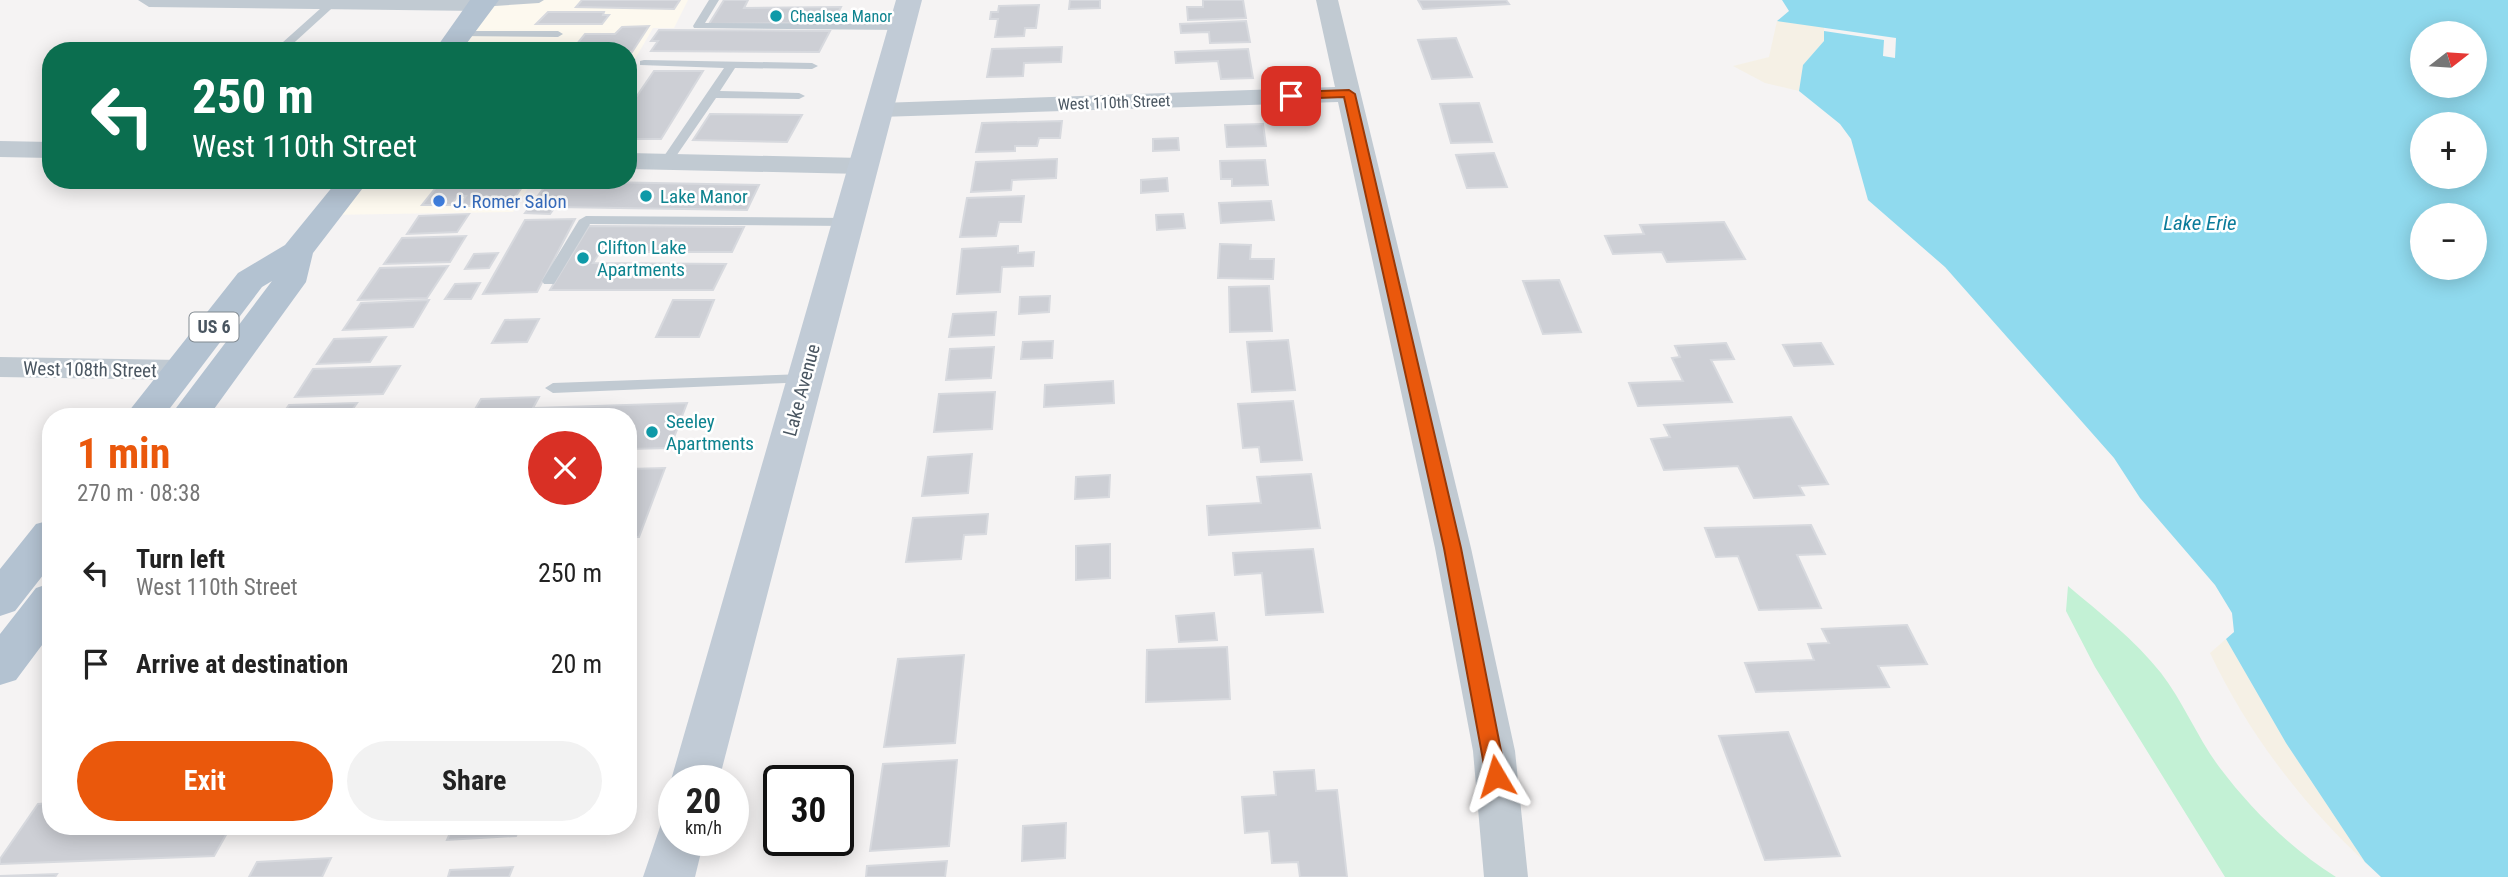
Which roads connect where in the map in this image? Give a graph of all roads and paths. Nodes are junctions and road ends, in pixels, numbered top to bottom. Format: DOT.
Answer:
graph roads {
  1 [pos="149,0"];
  2 [pos="539,0"];
  3 [pos="714,0"];
  4 [pos="909,0"];
  5 [pos="1327,0"];
  6 [pos="335,1"];
  7 [pos="482,1"];
  8 [pos="902,27"];
  9 [pos="558,34"];
  10 [pos="288,42"];
  11 [pos="453,42"];
  12 [pos="644,63"];
  13 [pos="732,65"];
  14 [pos="812,66"];
  15 [pos="713,94"];
  16 [pos="1349,94"];
  17 [pos="799,96"];
  18 [pos="880,110"];
  19 [pos="0,149"];
  20 [pos="42,150"];
  21 [pos="637,161"];
  22 [pos="666,162"];
  23 [pos="862,166"];
  24 [pos="347,189"];
  25 [pos="846,222"];
  26 [pos="297,253"];
  27 [pos="549,281"];
  28 [pos="0,367"];
  29 [pos="181,370"];
  30 [pos="804,379"];
  31 [pos="552,388"];
  32 [pos="150,408"];
  33 [pos="194,408"];
  34 [pos="42,546"];
  35 [pos="0,599"];
  36 [pos="42,612"];
  37 [pos="0,667"];
  38 [pos="699,765"];
  39 [pos="675,856"];
  40 [pos="669,877"];
  41 [pos="1506,877"];
  1 -- 6 [label="street"];
  2 -- 7 [label="lane"];
  3 -- 8 [label="lane"];
  4 -- 8 [label="street, Lake Avenue"];
  5 -- 16 [label="street"];
  6 -- 7 [label="street"];
  6 -- 10 [label="lane"];
  7 -- 11 [label="main road"];
  8 -- 18 [label="street, Lake Avenue"];
  9 -- 11 [label="lane"];
  12 -- 13 [label="lane"];
  13 -- 14 [label="lane"];
  13 -- 15 [label="lane"];
  15 -- 17 [label="lane"];
  15 -- 22 [label="lane"];
  16 -- 18 [label="street, West 110th Street"];
  16 -- 41 [label="street"];
  18 -- 23 [label="street, Lake Avenue"];
  19 -- 20 [label="street"];
  21 -- 22 [label="street"];
  22 -- 23 [label="street"];
  23 -- 25 [label="street, Lake Avenue"];
  24 -- 26 [label="main road, US 6"];
  25 -- 27 [label="lane"];
  25 -- 30 [label="street, Lake Avenue"];
  26 -- 29 [label="main road, US 6"];
  26 -- 33 [label="main road, US 6"];
  28 -- 29 [label="street, West 108th Street"];
  29 -- 32 [label="main road, US 6"];
  30 -- 31 [label="lane"];
  30 -- 38 [label="street, Lake Avenue"];
  34 -- 35 [label="main road"];
  36 -- 37 [label="main road"];
  39 -- 40 [label="street"];
}
